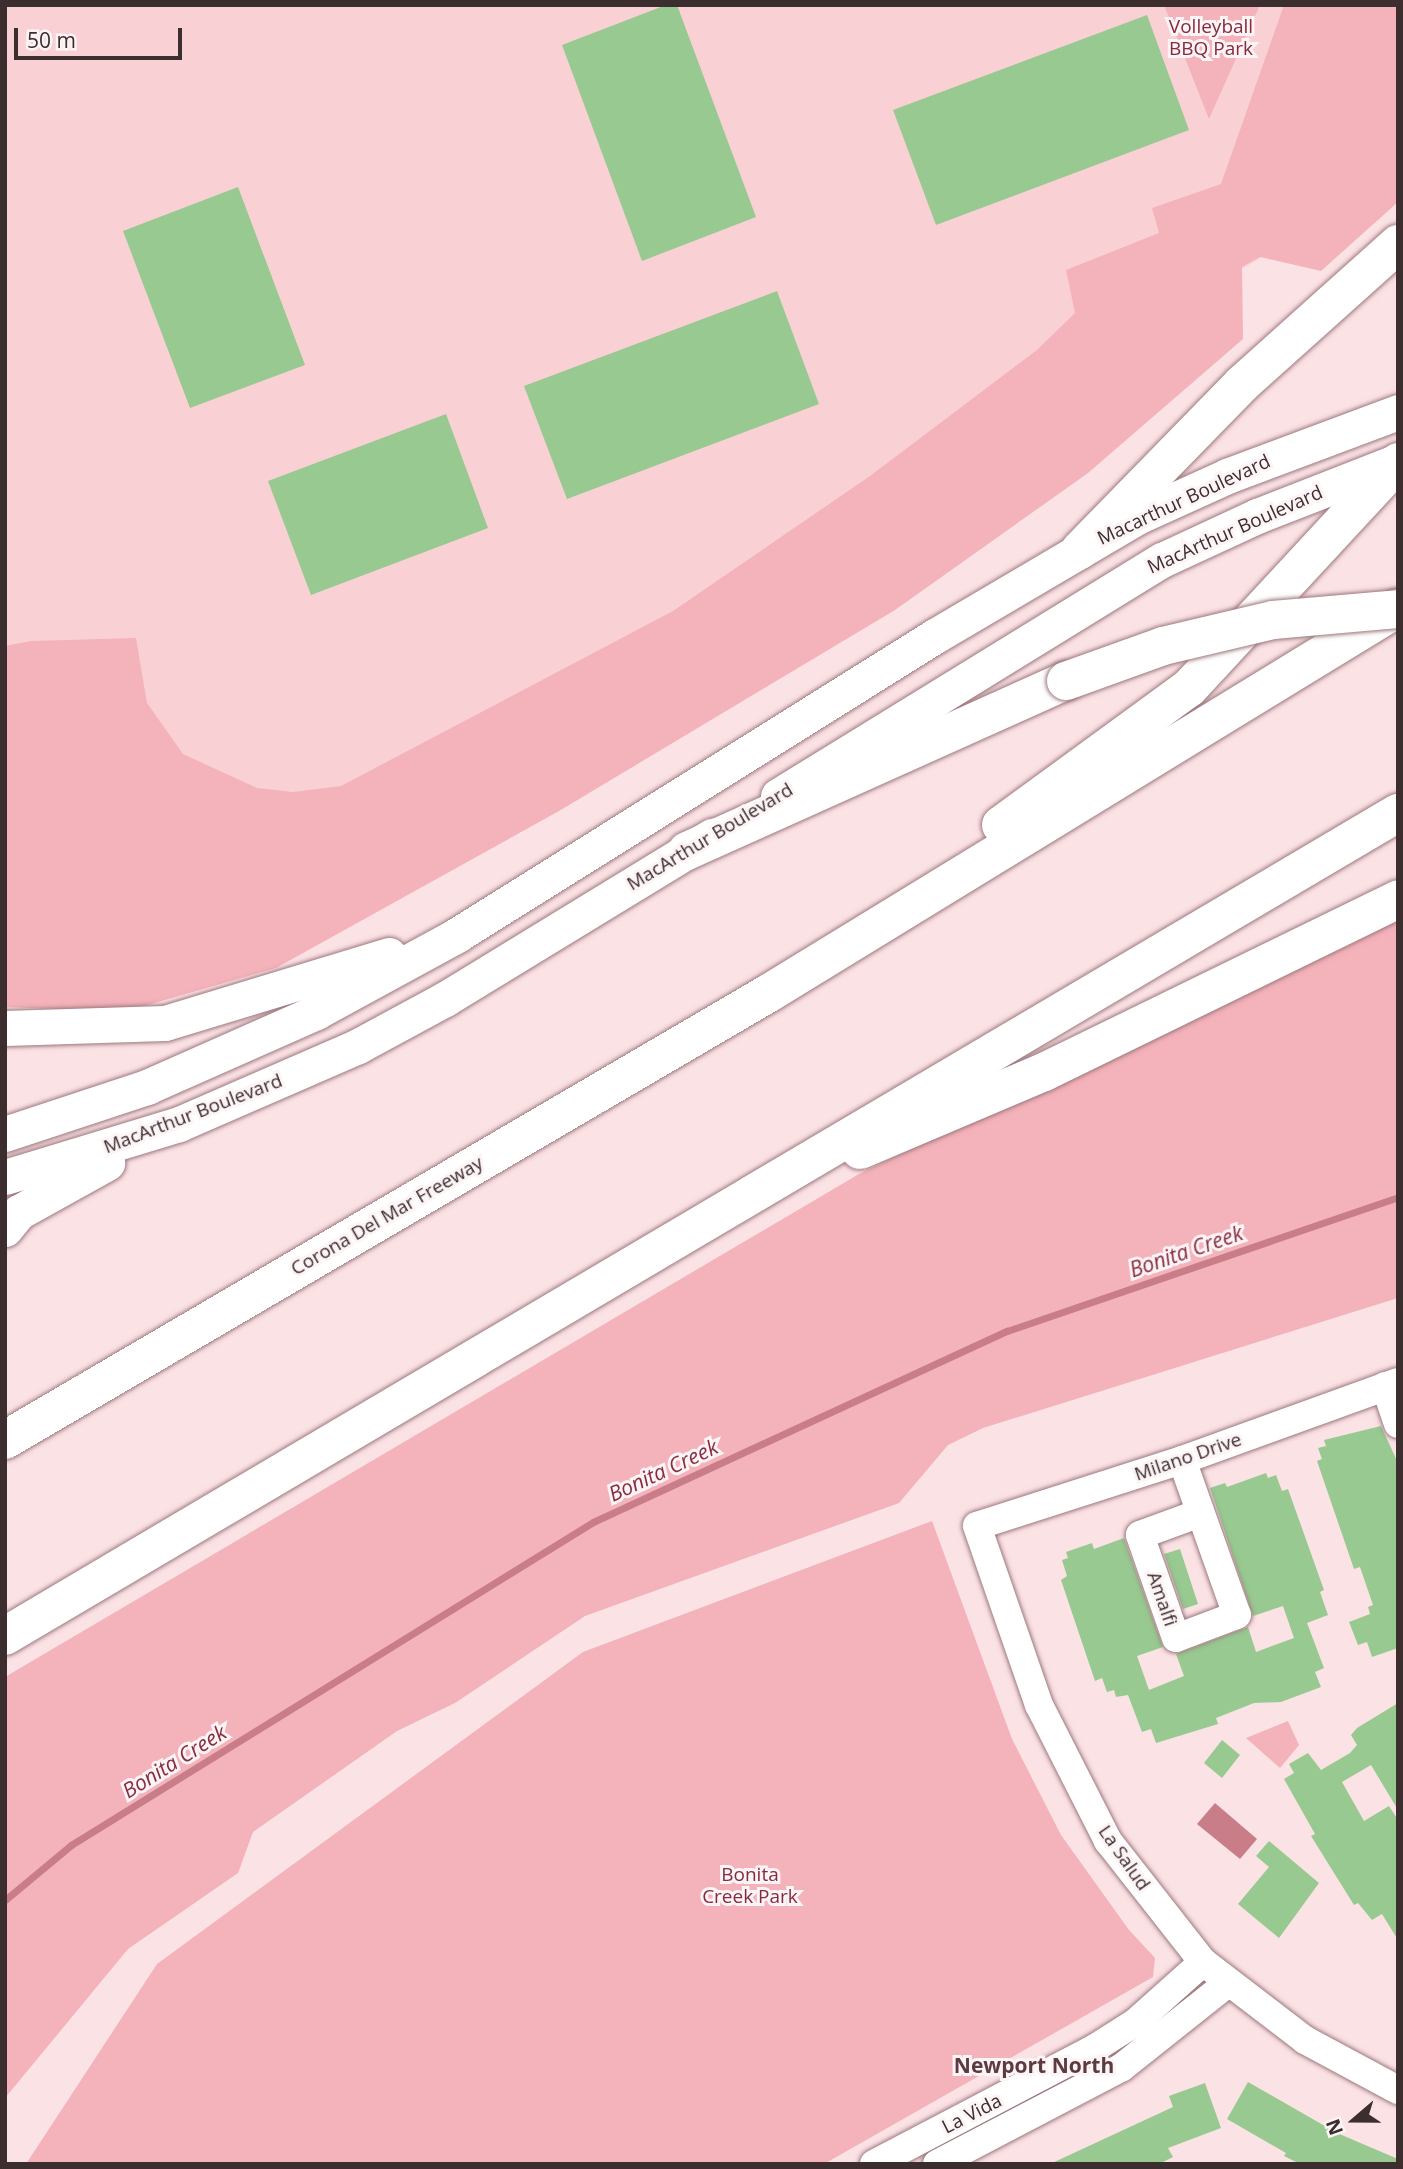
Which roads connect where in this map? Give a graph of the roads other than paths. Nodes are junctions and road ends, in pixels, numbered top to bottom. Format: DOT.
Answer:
graph roads {
  1 [pos="1398,244"];
  2 [pos="1398,412"];
  3 [pos="1288,452"];
  4 [pos="1398,461"];
  5 [pos="1080,550"];
  6 [pos="1398,609"];
  7 [pos="1398,813"];
  8 [pos="687,851"];
  9 [pos="1398,899"];
  10 [pos="457,935"];
  11 [pos="769,993"];
  12 [pos="5,1028"];
  13 [pos="179,1124"];
  14 [pos="5,1134"];
  15 [pos="5,1177"];
  16 [pos="754,1191"];
  17 [pos="5,1229"];
  18 [pos="1391,1384"];
  19 [pos="1398,1424"];
  20 [pos="5,1440"];
  21 [pos="1182,1460"];
  22 [pos="1200,1513"];
  23 [pos="977,1526"];
  24 [pos="5,1636"];
  25 [pos="1203,1962"];
  26 [pos="1228,1983"];
  27 [pos="1398,2090"];
  28 [pos="874,2164"];
  29 [pos="937,2164"];
  1 -- 5 [label="highway"];
  2 -- 3 [label="main road, MacArthur Boulevard"];
  3 -- 5 [label="main road, Macarthur Boulevard"];
  4 -- 8 [label="main road, MacArthur Boulevard"];
  4 -- 11 [label="highway"];
  5 -- 10 [label="main road, MacArthur Boulevard"];
  6 -- 8 [label="highway, bridge"];
  6 -- 11 [label="highway"];
  7 -- 16 [label="highway"];
  8 -- 13 [label="main road, MacArthur Boulevard"];
  9 -- 16 [label="highway"];
  10 -- 12 [label="main road"];
  10 -- 14 [label="main road, MacArthur Boulevard"];
  11 -- 20 [label="highway, Corona Del Mar Freeway"];
  13 -- 15 [label="main road, MacArthur Boulevard"];
  13 -- 17 [label="main road"];
  16 -- 24 [label="highway"];
  18 -- 19 [label="street"];
  18 -- 21 [label="street, Milano Drive"];
  21 -- 22 [label="street"];
  21 -- 23 [label="street, Milano Drive"];
  23 -- 25 [label="street, La Salud"];
  25 -- 26 [label="street, La Salud"];
  25 -- 28 [label="street, La Vida"];
  26 -- 27 [label="street, La Salud"];
  26 -- 29 [label="street, La Vida"];
}
